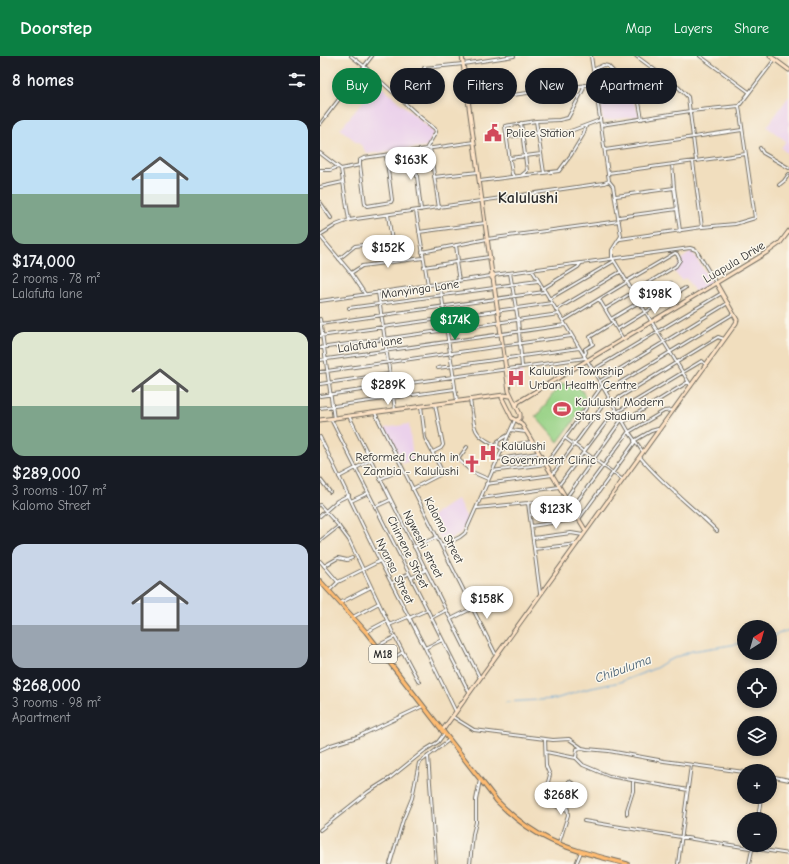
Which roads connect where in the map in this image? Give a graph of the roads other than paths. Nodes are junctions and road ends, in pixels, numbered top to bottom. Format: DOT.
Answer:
graph roads {
  1 [pos="351,56"];
  2 [pos="372,56"];
  3 [pos="462,56"];
  4 [pos="514,56"];
  5 [pos="591,56"];
  6 [pos="636,56"];
  7 [pos="700,56"];
  8 [pos="770,56"];
  9 [pos="502,57"];
  10 [pos="775,59"];
  11 [pos="463,64"];
  12 [pos="364,66"];
  13 [pos="424,68"];
  14 [pos="464,68"];
  15 [pos="593,68"];
  16 [pos="597,68"];
  17 [pos="610,68"];
  18 [pos="789,70"];
  19 [pos="584,85"];
  20 [pos="750,92"];
  21 [pos="517,94"];
  22 [pos="468,104"];
  23 [pos="598,104"];
  24 [pos="639,104"];
  25 [pos="739,106"];
  26 [pos="690,111"];
  27 [pos="642,119"];
  28 [pos="600,120"];
  29 [pos="536,121"];
  30 [pos="521,123"];
  31 [pos="320,124"];
  32 [pos="601,125"];
  33 [pos="586,126"];
  34 [pos="743,130"];
  35 [pos="538,133"];
  36 [pos="523,135"];
  37 [pos="507,138"];
  38 [pos="692,138"];
  39 [pos="474,142"];
  40 [pos="430,148"];
  41 [pos="760,148"];
  42 [pos="426,149"];
  43 [pos="605,150"];
  44 [pos="414,151"];
  45 [pos="320,153"];
  46 [pos="541,154"];
  47 [pos="746,154"];
  48 [pos="386,155"];
  49 [pos="525,156"];
  50 [pos="510,158"];
  51 [pos="694,161"];
  52 [pos="672,164"];
  53 [pos="360,165"];
  54 [pos="338,167"];
  55 [pos="789,168"];
  56 [pos="341,169"];
  57 [pos="320,170"];
  58 [pos="478,172"];
  59 [pos="512,172"];
  60 [pos="544,173"];
  61 [pos="608,173"];
  62 [pos="789,174"];
  63 [pos="514,176"];
  64 [pos="522,176"];
  65 [pos="434,177"];
  66 [pos="507,178"];
  67 [pos="479,181"];
  68 [pos="609,181"];
  69 [pos="343,182"];
  70 [pos="779,185"];
  71 [pos="320,187"];
  72 [pos="674,188"];
  73 [pos="615,196"];
  74 [pos="320,202"];
  75 [pos="482,202"];
  76 [pos="439,208"];
  77 [pos="677,209"];
  78 [pos="421,210"];
  79 [pos="416,211"];
  80 [pos="388,215"];
  81 [pos="619,217"];
  82 [pos="330,218"];
  83 [pos="349,220"];
  84 [pos="619,221"];
  85 [pos="485,223"];
  86 [pos="702,227"];
  87 [pos="680,231"];
  88 [pos="789,231"];
  89 [pos="419,232"];
  90 [pos="320,235"];
  91 [pos="392,238"];
  92 [pos="487,239"];
  93 [pos="620,239"];
  94 [pos="456,245"];
  95 [pos="677,250"];
  96 [pos="422,252"];
  97 [pos="676,254"];
  98 [pos="490,257"];
  99 [pos="423,258"];
  100 [pos="339,259"];
  101 [pos="613,259"];
  102 [pos="395,261"];
  103 [pos="457,261"];
  104 [pos="582,263"];
  105 [pos="424,267"];
  106 [pos="532,270"];
  107 [pos="621,271"];
  108 [pos="351,273"];
  109 [pos="510,273"];
  110 [pos="493,276"];
  111 [pos="459,281"];
  112 [pos="538,281"];
  113 [pos="627,281"];
  114 [pos="671,283"];
  115 [pos="716,283"];
  116 [pos="440,284"];
  117 [pos="428,285"];
  118 [pos="512,285"];
  119 [pos="494,288"];
  120 [pos="542,288"];
  121 [pos="685,288"];
  122 [pos="378,292"];
  123 [pos="544,292"];
  124 [pos="633,292"];
  125 [pos="722,293"];
  126 [pos="365,294"];
  127 [pos="442,295"];
  128 [pos="514,297"];
  129 [pos="549,299"];
  130 [pos="599,299"];
  131 [pos="320,300"];
  132 [pos="496,300"];
  133 [pos="640,302"];
  134 [pos="380,303"];
  135 [pos="552,303"];
  136 [pos="728,303"];
  137 [pos="443,307"];
  138 [pos="348,308"];
  139 [pos="516,309"];
  140 [pos="605,309"];
  141 [pos="556,310"];
  142 [pos="497,311"];
  143 [pos="647,312"];
  144 [pos="734,313"];
  145 [pos="558,314"];
  146 [pos="382,315"];
  147 [pos="445,318"];
  148 [pos="320,319"];
  149 [pos="611,319"];
  150 [pos="518,320"];
  151 [pos="562,321"];
  152 [pos="614,322"];
  153 [pos="652,322"];
  154 [pos="499,323"];
  155 [pos="320,324"];
  156 [pos="565,326"];
  157 [pos="383,327"];
  158 [pos="618,329"];
  159 [pos="447,330"];
  160 [pos="519,332"];
  161 [pos="658,332"];
  162 [pos="501,334"];
  163 [pos="321,336"];
  164 [pos="572,336"];
  165 [pos="385,339"];
  166 [pos="623,339"];
  167 [pos="725,339"];
  168 [pos="448,342"];
  169 [pos="664,342"];
  170 [pos="520,344"];
  171 [pos="503,346"];
  172 [pos="324,347"];
  173 [pos="320,348"];
  174 [pos="579,348"];
  175 [pos="387,350"];
  176 [pos="670,352"];
  177 [pos="450,354"];
  178 [pos="522,356"];
  179 [pos="504,358"];
  180 [pos="586,358"];
  181 [pos="320,360"];
  182 [pos="326,360"];
  183 [pos="388,362"];
  184 [pos="676,362"];
  185 [pos="706,365"];
  186 [pos="451,366"];
  187 [pos="522,367"];
  188 [pos="438,368"];
  189 [pos="505,370"];
  190 [pos="593,370"];
  191 [pos="328,371"];
  192 [pos="320,372"];
  193 [pos="683,372"];
  194 [pos="390,374"];
  195 [pos="453,377"];
  196 [pos="600,381"];
  197 [pos="688,382"];
  198 [pos="329,383"];
  199 [pos="320,384"];
  200 [pos="392,386"];
  201 [pos="602,386"];
  202 [pos="691,386"];
  203 [pos="455,389"];
  204 [pos="606,391"];
  205 [pos="507,394"];
  206 [pos="331,395"];
  207 [pos="320,396"];
  208 [pos="497,396"];
  209 [pos="609,397"];
  210 [pos="393,398"];
  211 [pos="502,398"];
  212 [pos="470,399"];
  213 [pos="457,401"];
  214 [pos="513,401"];
  215 [pos="518,402"];
  216 [pos="612,402"];
  217 [pos="435,404"];
  218 [pos="332,406"];
  219 [pos="421,406"];
  220 [pos="516,407"];
  221 [pos="320,408"];
  222 [pos="616,409"];
  223 [pos="395,410"];
  224 [pos="674,410"];
  225 [pos="617,412"];
  226 [pos="375,413"];
  227 [pos="349,416"];
  228 [pos="520,417"];
  229 [pos="333,419"];
  230 [pos="622,419"];
  231 [pos="320,420"];
  232 [pos="516,420"];
  233 [pos="624,422"];
  234 [pos="521,423"];
  235 [pos="661,429"];
  236 [pos="511,430"];
  237 [pos="526,432"];
  238 [pos="629,432"];
  239 [pos="509,434"];
  240 [pos="320,437"];
  241 [pos="565,438"];
  242 [pos="635,441"];
  243 [pos="532,442"];
  244 [pos="574,445"];
  245 [pos="498,446"];
  246 [pos="466,447"];
  247 [pos="503,448"];
  248 [pos="433,452"];
  249 [pos="585,452"];
  250 [pos="539,453"];
  251 [pos="643,453"];
  252 [pos="640,457"];
  253 [pos="594,458"];
  254 [pos="498,459"];
  255 [pos="371,460"];
  256 [pos="546,464"];
  257 [pos="603,465"];
  258 [pos="356,468"];
  259 [pos="403,469"];
  260 [pos="492,472"];
  261 [pos="613,472"];
  262 [pos="552,475"];
  263 [pos="339,477"];
  264 [pos="320,479"];
  265 [pos="380,479"];
  266 [pos="488,479"];
  267 [pos="624,480"];
  268 [pos="486,484"];
  269 [pos="559,486"];
  270 [pos="412,489"];
  271 [pos="330,492"];
  272 [pos="368,493"];
  273 [pos="349,496"];
  274 [pos="481,498"];
  275 [pos="566,498"];
  276 [pos="390,500"];
  277 [pos="352,501"];
  278 [pos="528,504"];
  279 [pos="320,505"];
  280 [pos="376,507"];
  281 [pos="477,508"];
  282 [pos="572,508"];
  283 [pos="325,511"];
  284 [pos="530,515"];
  285 [pos="320,516"];
  286 [pos="579,519"];
  287 [pos="339,526"];
  288 [pos="531,526"];
  289 [pos="586,531"];
  290 [pos="717,531"];
  291 [pos="584,535"];
  292 [pos="437,537"];
  293 [pos="533,538"];
  294 [pos="320,541"];
  295 [pos="577,544"];
  296 [pos="442,546"];
  297 [pos="414,548"];
  298 [pos="534,549"];
  299 [pos="352,558"];
  300 [pos="380,561"];
  301 [pos="320,562"];
  302 [pos="324,566"];
  303 [pos="363,569"];
  304 [pos="426,570"];
  305 [pos="409,574"];
  306 [pos="411,578"];
  307 [pos="320,581"];
  308 [pos="338,582"];
  309 [pos="392,583"];
  310 [pos="371,587"];
  311 [pos="329,590"];
  312 [pos="540,595"];
  313 [pos="340,603"];
  314 [pos="379,603"];
  315 [pos="473,608"];
  316 [pos="427,610"];
  317 [pos="446,610"];
  318 [pos="353,617"];
  319 [pos="408,617"];
  320 [pos="430,618"];
  321 [pos="450,619"];
  322 [pos="388,621"];
  323 [pos="389,625"];
  324 [pos="366,632"];
  325 [pos="395,637"];
  326 [pos="442,640"];
  327 [pos="377,646"];
  328 [pos="425,648"];
  329 [pos="403,652"];
  330 [pos="497,656"];
  331 [pos="388,661"];
  332 [pos="480,679"];
  333 [pos="419,682"];
  334 [pos="470,694"];
  335 [pos="423,706"];
  336 [pos="456,712"];
  337 [pos="453,716"];
  338 [pos="443,732"];
  339 [pos="545,739"];
  340 [pos="449,740"];
  341 [pos="582,748"];
  342 [pos="320,750"];
  343 [pos="546,752"];
  344 [pos="419,755"];
  345 [pos="428,756"];
  346 [pos="424,758"];
  347 [pos="576,758"];
  348 [pos="691,765"];
  349 [pos="737,771"];
  350 [pos="777,777"];
  351 [pos="480,780"];
  352 [pos="633,780"];
  353 [pos="789,780"];
  354 [pos="569,781"];
  355 [pos="688,790"];
  356 [pos="568,810"];
  357 [pos="627,814"];
  358 [pos="584,821"];
  359 [pos="320,830"];
  360 [pos="682,836"];
  361 [pos="737,844"];
  362 [pos="559,845"];
  363 [pos="777,851"];
  364 [pos="581,852"];
  365 [pos="751,852"];
  366 [pos="789,854"];
  367 [pos="390,864"];
  368 [pos="436,864"];
  369 [pos="470,864"];
  370 [pos="576,864"];
  371 [pos="626,864"];
  372 [pos="678,864"];
  373 [pos="749,864"];
  1 -- 12 [label="street"];
  2 -- 12 [label="street"];
  3 -- 11 [label="street"];
  4 -- 9 [label="street"];
  5 -- 15 [label="street"];
  6 -- 26 [label="street"];
  7 -- 20 [label="street"];
  8 -- 10 [label="street"];
  9 -- 11 [label="street"];
  10 -- 18 [label="street"];
  10 -- 20 [label="street"];
  11 -- 13 [label="street"];
  11 -- 14 [label="street"];
  12 -- 31 [label="street"];
  12 -- 42 [label="street"];
  16 -- 17 [label="street"];
  19 -- 21 [label="street"];
  19 -- 29 [label="street"];
  20 -- 25 [label="street"];
  22 -- 39 [label="street"];
  23 -- 28 [label="street"];
  24 -- 27 [label="street"];
  25 -- 26 [label="street"];
  25 -- 34 [label="street"];
  26 -- 27 [label="street"];
  26 -- 38 [label="street"];
  27 -- 32 [label="street"];
  28 -- 32 [label="street"];
  28 -- 33 [label="street"];
  29 -- 30 [label="street"];
  29 -- 35 [label="street"];
  30 -- 36 [label="street"];
  30 -- 37 [label="street"];
  32 -- 43 [label="street"];
  33 -- 35 [label="street"];
  33 -- 60 [label="street"];
  34 -- 38 [label="street"];
  34 -- 47 [label="street"];
  35 -- 36 [label="street"];
  35 -- 46 [label="street"];
  36 -- 37 [label="street"];
  36 -- 49 [label="street"];
  37 -- 50 [label="street"];
  38 -- 43 [label="street"];
  38 -- 51 [label="street"];
  39 -- 40 [label="street"];
  39 -- 58 [label="street"];
  40 -- 42 [label="street"];
  40 -- 65 [label="street"];
  41 -- 55 [label="street"];
  42 -- 44 [label="street"];
  43 -- 61 [label="street"];
  44 -- 48 [label="street"];
  44 -- 78 [label="street"];
  45 -- 54 [label="street"];
  46 -- 49 [label="street"];
  46 -- 60 [label="street"];
  47 -- 51 [label="street"];
  47 -- 86 [label="street"];
  48 -- 53 [label="street"];
  48 -- 53 [label="street"];
  49 -- 50 [label="street"];
  49 -- 64 [label="street"];
  50 -- 59 [label="street"];
  51 -- 52 [label="street"];
  51 -- 86 [label="street"];
  52 -- 61 [label="street"];
  52 -- 72 [label="street"];
  53 -- 56 [label="street"];
  54 -- 56 [label="street"];
  54 -- 57 [label="street"];
  56 -- 69 [label="street"];
  58 -- 65 [label="street"];
  58 -- 67 [label="street"];
  59 -- 63 [label="street"];
  59 -- 66 [label="street"];
  60 -- 64 [label="street"];
  61 -- 68 [label="street"];
  62 -- 70 [label="street"];
  63 -- 64 [label="street"];
  63 -- 66 [label="street"];
  65 -- 76 [label="street"];
  66 -- 67 [label="street"];
  67 -- 75 [label="street"];
  68 -- 73 [label="street"];
  68 -- 75 [label="street"];
  69 -- 71 [label="street"];
  69 -- 83 [label="street"];
  72 -- 73 [label="street"];
  72 -- 77 [label="street"];
  73 -- 81 [label="street"];
  74 -- 82 [label="street"];
  75 -- 76 [label="street"];
  75 -- 85 [label="street"];
  76 -- 78 [label="street"];
  77 -- 81 [label="street"];
  77 -- 87 [label="street"];
  78 -- 79 [label="street"];
  79 -- 80 [label="street"];
  79 -- 89 [label="street"];
  80 -- 83 [label="street"];
  80 -- 91 [label="street"];
  81 -- 84 [label="street"];
  83 -- 90 [label="street"];
  84 -- 92 [label="street"];
  84 -- 93 [label="street"];
  85 -- 89 [label="street"];
  85 -- 92 [label="street"];
  86 -- 87 [label="street"];
  87 -- 93 [label="street"];
  88 -- 115 [label="street, Luapula Drive"];
  89 -- 96 [label="street"];
  90 -- 100 [label="street"];
  91 -- 100 [label="street"];
  91 -- 102 [label="street"];
  92 -- 94 [label="street"];
  92 -- 98 [label="street"];
  93 -- 101 [label="street"];
  94 -- 96 [label="street"];
  94 -- 103 [label="street"];
  95 -- 97 [label="street"];
  95 -- 101 [label="street"];
  95 -- 115 [label="street"];
  96 -- 99 [label="street"];
  97 -- 113 [label="street"];
  97 -- 124 [label="street"];
  98 -- 103 [label="street"];
  98 -- 110 [label="street"];
  99 -- 102 [label="street"];
  99 -- 105 [label="street"];
  100 -- 108 [label="street"];
  101 -- 104 [label="street"];
  101 -- 107 [label="street"];
  101 -- 129 [label="street"];
  102 -- 108 [label="street"];
  103 -- 105 [label="street"];
  103 -- 111 [label="street"];
  104 -- 106 [label="street"];
  104 -- 120 [label="street"];
  105 -- 117 [label="street"];
  106 -- 109 [label="street"];
  106 -- 112 [label="street"];
  107 -- 113 [label="street"];
  107 -- 141 [label="street"];
  108 -- 126 [label="street"];
  109 -- 110 [label="street"];
  109 -- 118 [label="street"];
  110 -- 111 [label="street"];
  110 -- 119 [label="street"];
  111 -- 116 [label="street"];
  112 -- 118 [label="street, Manyinga Lane"];
  112 -- 120 [label="street"];
  113 -- 124 [label="street"];
  113 -- 130 [label="street"];
  114 -- 133 [label="street"];
  115 -- 125 [label="street"];
  115 -- 153 [label="street, Luapula Drive"];
  116 -- 117 [label="street"];
  116 -- 127 [label="street"];
  117 -- 122 [label="street"];
  118 -- 119 [label="street, Manyinga Lane"];
  118 -- 128 [label="street"];
  119 -- 127 [label="street, Manyinga Lane"];
  119 -- 132 [label="street"];
  120 -- 123 [label="street"];
  121 -- 143 [label="street"];
  122 -- 126 [label="street"];
  122 -- 134 [label="street"];
  123 -- 128 [label="street"];
  123 -- 129 [label="street"];
  124 -- 133 [label="street"];
  124 -- 140 [label="street"];
  125 -- 136 [label="street"];
  125 -- 161 [label="street"];
  126 -- 131 [label="street"];
  127 -- 134 [label="street, Manyinga Lane"];
  127 -- 137 [label="street"];
  128 -- 132 [label="street"];
  128 -- 139 [label="street"];
  129 -- 135 [label="street"];
  130 -- 140 [label="street"];
  130 -- 151 [label="street"];
  132 -- 137 [label="street"];
  132 -- 142 [label="street"];
  133 -- 143 [label="street"];
  133 -- 149 [label="street"];
  134 -- 138 [label="street, Manyinga Lane"];
  134 -- 146 [label="street"];
  135 -- 139 [label="street"];
  135 -- 141 [label="street"];
  136 -- 144 [label="street"];
  136 -- 169 [label="street"];
  137 -- 146 [label="street"];
  137 -- 147 [label="street"];
  139 -- 142 [label="street"];
  139 -- 150 [label="street"];
  140 -- 149 [label="street"];
  141 -- 145 [label="street"];
  142 -- 147 [label="street"];
  142 -- 154 [label="street"];
  143 -- 153 [label="street"];
  143 -- 158 [label="street"];
  144 -- 167 [label="street"];
  144 -- 176 [label="street"];
  145 -- 150 [label="street"];
  145 -- 151 [label="street"];
  146 -- 155 [label="street"];
  146 -- 157 [label="street"];
  147 -- 157 [label="street"];
  147 -- 159 [label="street"];
  148 -- 155 [label="street, Chimene Street"];
  149 -- 152 [label="street"];
  150 -- 154 [label="street"];
  150 -- 160 [label="street"];
  151 -- 156 [label="street"];
  152 -- 158 [label="street"];
  152 -- 180 [label="street"];
  153 -- 161 [label="street"];
  153 -- 166 [label="street, Luapula Drive"];
  154 -- 159 [label="street"];
  154 -- 162 [label="street"];
  155 -- 163 [label="street, Chimene Street"];
  156 -- 160 [label="street, Lalafuta lane"];
  156 -- 164 [label="street"];
  157 -- 163 [label="street"];
  157 -- 165 [label="street"];
  158 -- 166 [label="street"];
  159 -- 165 [label="street"];
  159 -- 168 [label="street"];
  160 -- 162 [label="street, Lalafuta lane"];
  160 -- 170 [label="street"];
  161 -- 169 [label="street"];
  161 -- 190 [label="street"];
  162 -- 168 [label="street, Lalafuta lane"];
  162 -- 171 [label="street"];
  163 -- 172 [label="street, Chimene Street"];
  164 -- 170 [label="street"];
  164 -- 174 [label="street"];
  165 -- 172 [label="street"];
  165 -- 175 [label="street"];
  166 -- 180 [label="street, Luapula Drive"];
  167 -- 184 [label="street"];
  167 -- 185 [label="street"];
  168 -- 175 [label="street, Lalafuta lane"];
  168 -- 177 [label="street"];
  169 -- 176 [label="street"];
  169 -- 196 [label="street"];
  170 -- 171 [label="street"];
  170 -- 178 [label="street"];
  171 -- 177 [label="street"];
  171 -- 179 [label="street"];
  172 -- 173 [label="street"];
  172 -- 182 [label="street, Chimene Street"];
  174 -- 178 [label="street"];
  174 -- 180 [label="street"];
  175 -- 182 [label="street, Lalafuta lane"];
  175 -- 183 [label="street"];
  176 -- 184 [label="street"];
  176 -- 204 [label="street"];
  177 -- 183 [label="street"];
  177 -- 186 [label="street"];
  178 -- 179 [label="street"];
  178 -- 187 [label="street"];
  179 -- 186 [label="street"];
  179 -- 189 [label="street"];
  180 -- 187 [label="street"];
  180 -- 190 [label="street"];
  180 -- 215 [label="street, Luapula Drive"];
  181 -- 182 [label="street, Lalafuta lane"];
  182 -- 191 [label="street, Chimene Street"];
  183 -- 191 [label="street"];
  183 -- 194 [label="street"];
  184 -- 193 [label="street"];
  184 -- 216 [label="street"];
  185 -- 193 [label="street"];
  185 -- 202 [label="street"];
  186 -- 188 [label="street"];
  186 -- 195 [label="street"];
  187 -- 189 [label="street"];
  189 -- 195 [label="street"];
  189 -- 205 [label="street"];
  190 -- 196 [label="street"];
  191 -- 192 [label="street"];
  191 -- 198 [label="street, Chimene Street"];
  193 -- 197 [label="street"];
  193 -- 225 [label="street"];
  194 -- 198 [label="street"];
  194 -- 200 [label="street"];
  195 -- 200 [label="street"];
  195 -- 203 [label="street"];
  196 -- 201 [label="street"];
  197 -- 202 [label="street"];
  197 -- 233 [label="street"];
  198 -- 199 [label="street"];
  198 -- 206 [label="street, Chimene Street"];
  200 -- 206 [label="street"];
  200 -- 210 [label="street"];
  201 -- 204 [label="street"];
  201 -- 241 [label="street"];
  202 -- 224 [label="street"];
  203 -- 210 [label="street"];
  203 -- 213 [label="street"];
  204 -- 209 [label="street"];
  205 -- 208 [label="street"];
  205 -- 211 [label="street"];
  205 -- 214 [label="street"];
  206 -- 207 [label="street"];
  206 -- 218 [label="street, Chimene Street"];
  208 -- 211 [label="street"];
  208 -- 212 [label="street"];
  209 -- 216 [label="street"];
  209 -- 244 [label="street"];
  210 -- 218 [label="street"];
  210 -- 223 [label="street"];
  211 -- 232 [label="street"];
  212 -- 213 [label="street"];
  212 -- 245 [label="street"];
  213 -- 217 [label="street"];
  214 -- 215 [label="street"];
  214 -- 220 [label="street"];
  215 -- 220 [label="street"];
  216 -- 222 [label="street"];
  217 -- 219 [label="street"];
  217 -- 248 [label="street"];
  218 -- 221 [label="street"];
  218 -- 229 [label="street, Chimene Street"];
  219 -- 223 [label="street"];
  219 -- 248 [label="street"];
  220 -- 228 [label="street"];
  222 -- 225 [label="street"];
  222 -- 249 [label="street"];
  223 -- 226 [label="street"];
  224 -- 235 [label="street"];
  224 -- 238 [label="street"];
  225 -- 230 [label="street"];
  226 -- 227 [label="street"];
  226 -- 259 [label="street, Kalomo Street"];
  227 -- 229 [label="street"];
  227 -- 255 [label="street, Ngweshi street"];
  228 -- 232 [label="street"];
  228 -- 234 [label="street"];
  229 -- 231 [label="street"];
  229 -- 258 [label="street, Chimene Street"];
  230 -- 233 [label="street"];
  230 -- 253 [label="street"];
  232 -- 234 [label="street"];
  232 -- 236 [label="street"];
  233 -- 238 [label="street"];
  234 -- 237 [label="street"];
  235 -- 242 [label="street"];
  235 -- 251 [label="street"];
  236 -- 237 [label="street"];
  236 -- 239 [label="street"];
  237 -- 243 [label="street"];
  238 -- 242 [label="street"];
  238 -- 257 [label="street"];
  239 -- 245 [label="street"];
  239 -- 247 [label="street"];
  240 -- 263 [label="street, Nyansa Street"];
  241 -- 244 [label="street"];
  241 -- 256 [label="street"];
  242 -- 251 [label="street"];
  242 -- 261 [label="street"];
  243 -- 247 [label="street"];
  243 -- 250 [label="street"];
  244 -- 249 [label="street"];
  244 -- 262 [label="street"];
  245 -- 247 [label="street"];
  246 -- 266 [label="street"];
  247 -- 254 [label="street"];
  248 -- 270 [label="street"];
  249 -- 253 [label="street"];
  249 -- 269 [label="street"];
  250 -- 254 [label="street"];
  250 -- 256 [label="street"];
  251 -- 252 [label="street"];
  252 -- 267 [label="street"];
  252 -- 290 [label="street"];
  253 -- 257 [label="street"];
  253 -- 275 [label="street"];
  254 -- 260 [label="street"];
  255 -- 258 [label="street"];
  255 -- 265 [label="street, Ngweshi street"];
  256 -- 260 [label="street"];
  256 -- 262 [label="street"];
  257 -- 261 [label="street"];
  257 -- 282 [label="street"];
  258 -- 263 [label="street"];
  258 -- 272 [label="street, Chimene Street"];
  259 -- 265 [label="street"];
  259 -- 270 [label="street, Kalomo Street"];
  260 -- 266 [label="street"];
  261 -- 267 [label="street"];
  261 -- 286 [label="street"];
  262 -- 268 [label="street"];
  262 -- 269 [label="street"];
  263 -- 273 [label="street, Nyansa Street"];
  264 -- 271 [label="street"];
  265 -- 276 [label="street, Ngweshi street"];
  266 -- 268 [label="street"];
  267 -- 289 [label="street"];
  268 -- 274 [label="street"];
  269 -- 274 [label="street"];
  269 -- 275 [label="street"];
  270 -- 292 [label="street, Kalomo Street"];
  272 -- 277 [label="street"];
  272 -- 280 [label="street, Chimene Street"];
  273 -- 277 [label="street, Nyansa Street"];
  273 -- 283 [label="street"];
  274 -- 281 [label="street"];
  275 -- 278 [label="street"];
  275 -- 282 [label="street"];
  276 -- 280 [label="street"];
  276 -- 297 [label="street, Ngweshi street"];
  277 -- 300 [label="street, Nyansa Street"];
  278 -- 281 [label="street"];
  278 -- 284 [label="street"];
  279 -- 283 [label="street"];
  280 -- 305 [label="street, Chimene Street"];
  281 -- 296 [label="street"];
  282 -- 284 [label="street"];
  282 -- 286 [label="street"];
  283 -- 285 [label="street"];
  283 -- 287 [label="street"];
  284 -- 288 [label="street"];
  286 -- 288 [label="street"];
  286 -- 289 [label="street"];
  287 -- 294 [label="street"];
  287 -- 303 [label="street"];
  288 -- 293 [label="street"];
  289 -- 291 [label="street"];
  291 -- 293 [label="street"];
  291 -- 295 [label="street"];
  292 -- 296 [label="street, Kalomo Street"];
  292 -- 297 [label="street"];
  293 -- 298 [label="street"];
  295 -- 298 [label="street"];
  295 -- 312 [label="street"];
  296 -- 315 [label="street, Kalomo Street"];
  297 -- 304 [label="street, Ngweshi street"];
  298 -- 312 [label="street"];
  299 -- 302 [label="street"];
  300 -- 303 [label="street"];
  300 -- 309 [label="street, Nyansa Street"];
  301 -- 302 [label="street"];
  302 -- 308 [label="street"];
  303 -- 308 [label="street"];
  303 -- 310 [label="street"];
  304 -- 306 [label="street"];
  304 -- 317 [label="street, Ngweshi street"];
  305 -- 306 [label="street, Chimene Street"];
  305 -- 309 [label="street"];
  306 -- 316 [label="street, Chimene Street"];
  307 -- 311 [label="main road, M18"];
  308 -- 311 [label="street"];
  309 -- 319 [label="street, Nyansa Street"];
  310 -- 313 [label="street"];
  310 -- 314 [label="street"];
  311 -- 313 [label="main road, M18"];
  312 -- 330 [label="street"];
  313 -- 318 [label="main road, M18"];
  314 -- 318 [label="street"];
  314 -- 322 [label="street"];
  315 -- 321 [label="street"];
  315 -- 330 [label="street, Kalomo Street"];
  316 -- 319 [label="street"];
  316 -- 320 [label="street, Chimene Street"];
  317 -- 320 [label="street"];
  317 -- 321 [label="street, Ngweshi street"];
  318 -- 324 [label="main road, M18"];
  319 -- 323 [label="street"];
  319 -- 328 [label="street, Nyansa Street"];
  320 -- 326 [label="street, Chimene Street"];
  321 -- 332 [label="street, Ngweshi street"];
  322 -- 323 [label="street"];
  322 -- 324 [label="street"];
  323 -- 325 [label="street"];
  324 -- 327 [label="main road, M18"];
  325 -- 327 [label="street"];
  325 -- 329 [label="street"];
  326 -- 328 [label="street"];
  326 -- 334 [label="street, Chimene Street"];
  327 -- 331 [label="main road, M18"];
  328 -- 336 [label="street, Nyansa Street"];
  329 -- 331 [label="street"];
  329 -- 333 [label="street"];
  330 -- 332 [label="street"];
  331 -- 335 [label="main road, M18"];
  332 -- 334 [label="street"];
  334 -- 336 [label="street"];
  335 -- 338 [label="main road, M18"];
  335 -- 342 [label="street"];
  336 -- 337 [label="street"];
  337 -- 338 [label="street"];
  337 -- 339 [label="street"];
  338 -- 340 [label="main road, M18"];
  338 -- 344 [label="street"];
  339 -- 341 [label="street"];
  339 -- 343 [label="street"];
  340 -- 345 [label="street"];
  340 -- 351 [label="main road, M18"];
  341 -- 347 [label="street"];
  341 -- 348 [label="street"];
  343 -- 347 [label="street"];
  343 -- 356 [label="street"];
  344 -- 346 [label="street"];
  344 -- 359 [label="street"];
  345 -- 346 [label="street"];
  345 -- 368 [label="street"];
  346 -- 367 [label="street"];
  347 -- 352 [label="street"];
  348 -- 349 [label="street"];
  348 -- 355 [label="street"];
  350 -- 353 [label="street"];
  351 -- 362 [label="main road, M18"];
  351 -- 369 [label="street"];
  352 -- 355 [label="street"];
  352 -- 357 [label="street"];
  354 -- 356 [label="street"];
  355 -- 360 [label="street"];
  356 -- 362 [label="street"];
  358 -- 360 [label="street"];
  360 -- 361 [label="street"];
  360 -- 372 [label="street"];
  362 -- 364 [label="main road, M18"];
  363 -- 366 [label="street"];
  364 -- 370 [label="street"];
  364 -- 371 [label="main road, M18"];
  365 -- 373 [label="street"];
}
